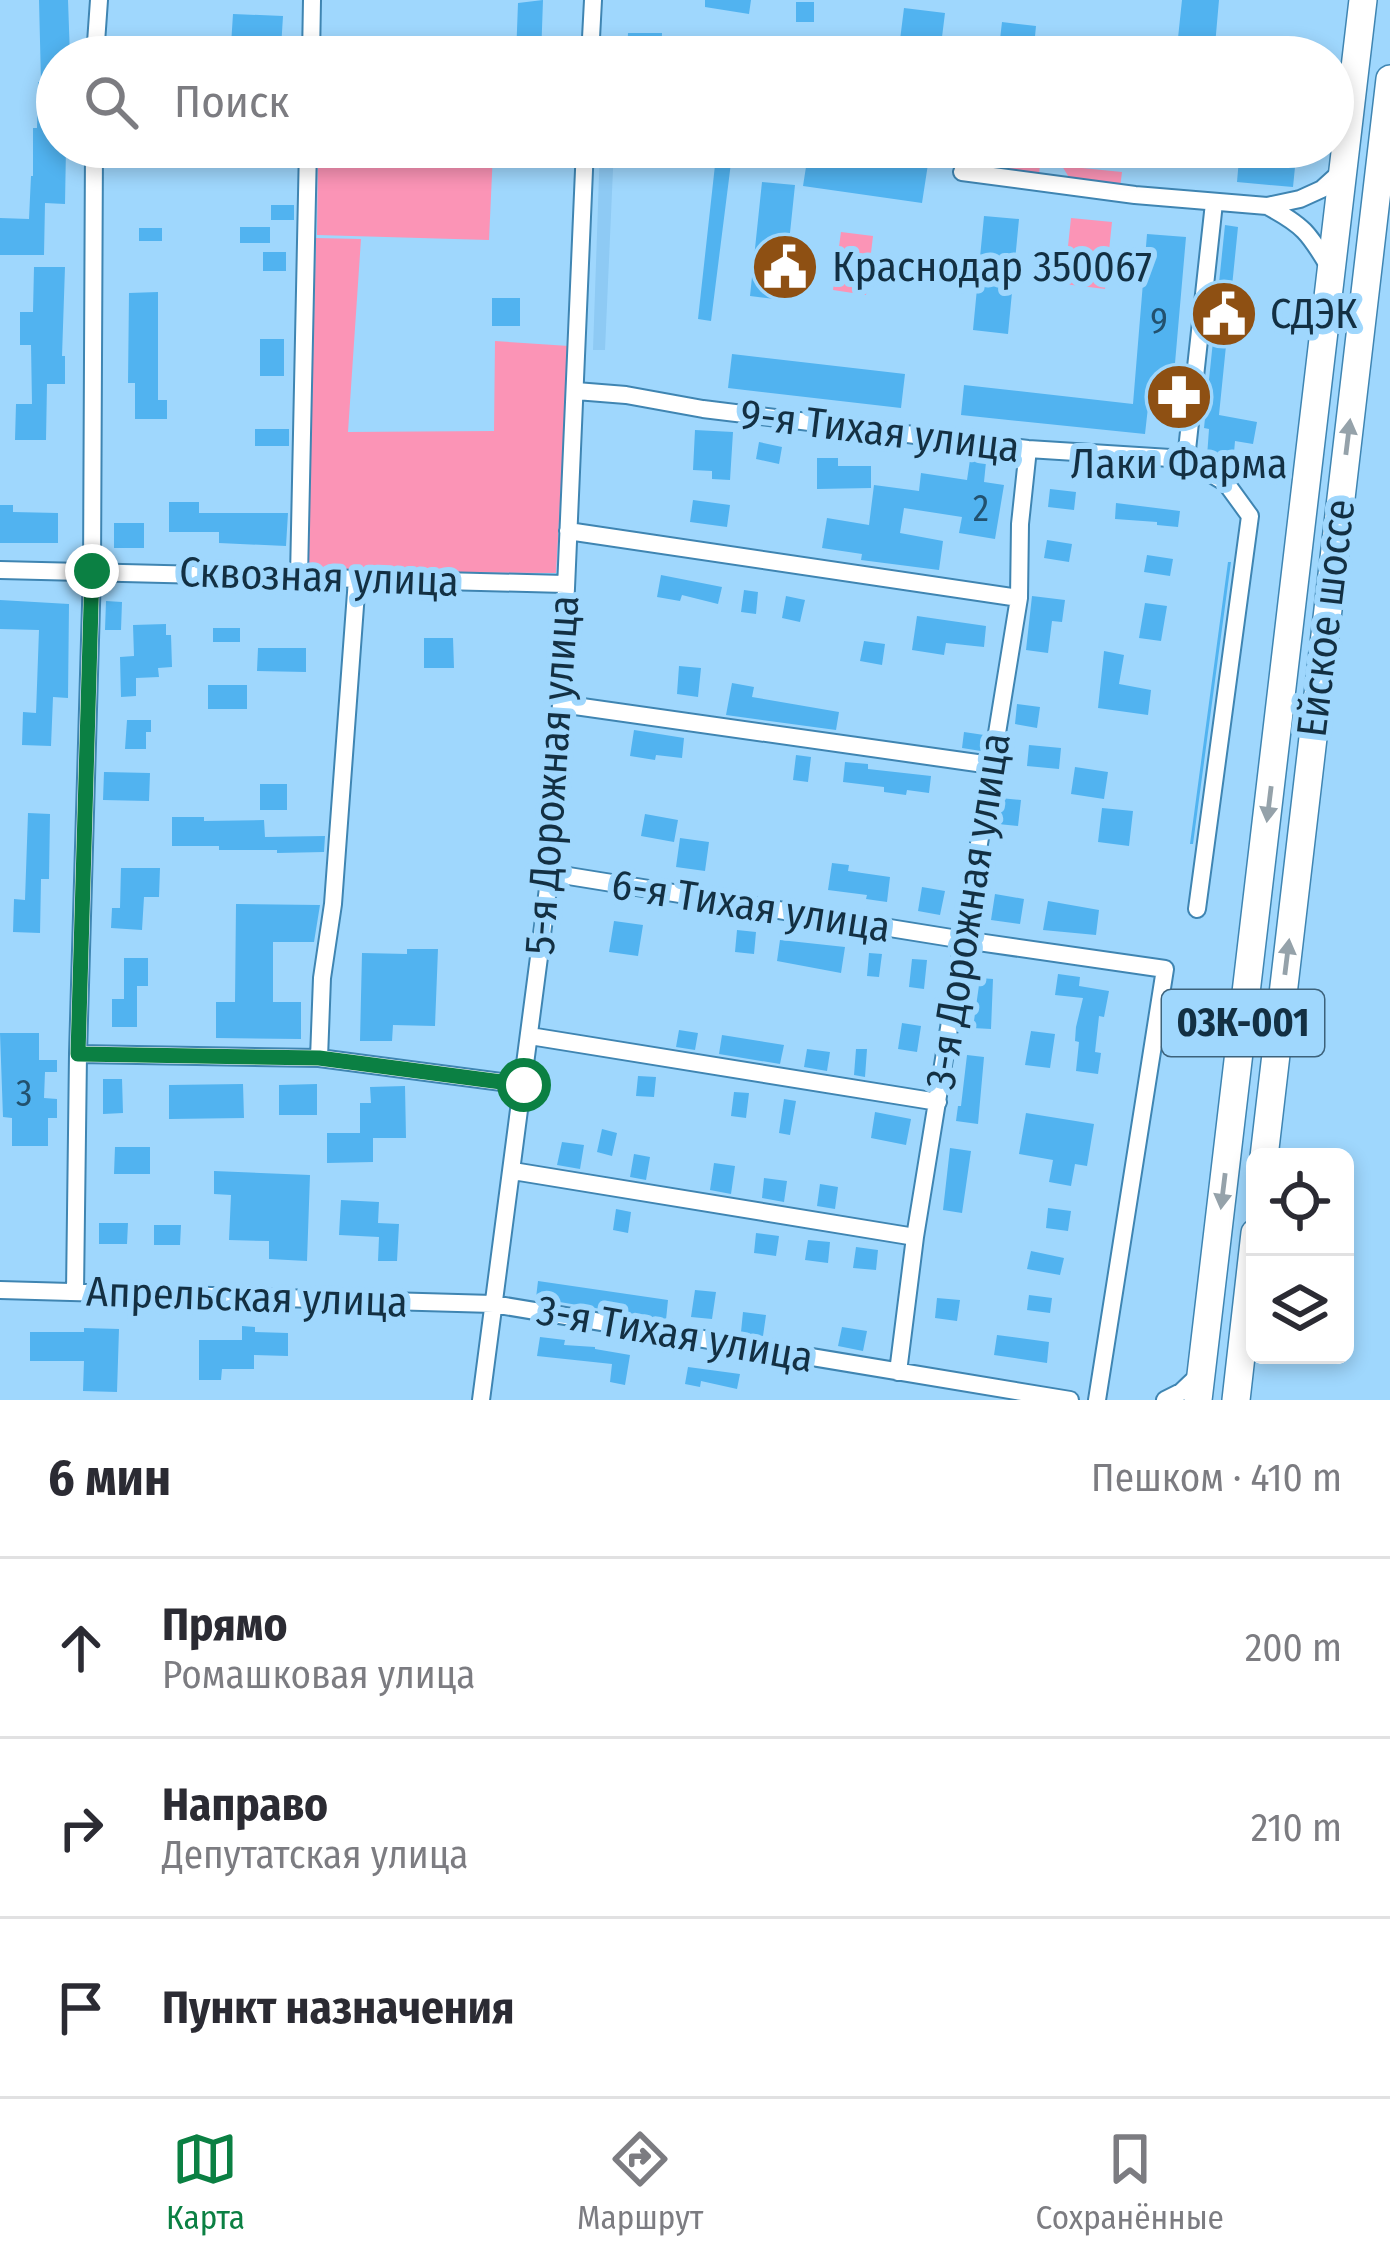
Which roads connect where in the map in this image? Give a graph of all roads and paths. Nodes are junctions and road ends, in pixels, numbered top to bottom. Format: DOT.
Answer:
graph roads {
  1 [pos="99,0"];
  2 [pos="312,0"];
  3 [pos="592,0"];
  4 [pos="1364,0"];
  5 [pos="96,36"];
  6 [pos="311,36"];
  7 [pos="591,36"];
  8 [pos="1354,81"];
  9 [pos="1389,88"];
  10 [pos="94,168"];
  11 [pos="308,168"];
  12 [pos="584,168"];
  13 [pos="1343,170"];
  14 [pos="962,172"];
  15 [pos="1214,203"];
  16 [pos="1268,206"];
  17 [pos="1332,271"];
  18 [pos="576,391"];
  19 [pos="1028,449"];
  20 [pos="1186,459"];
  21 [pos="568,531"];
  22 [pos="0,570"];
  23 [pos="92,571"];
  24 [pos="299,577"];
  25 [pos="357,579"];
  26 [pos="565,584"];
  27 [pos="1019,598"];
  28 [pos="561,704"];
  29 [pos="991,765"];
  30 [pos="550,873"];
  31 [pos="1197,909"];
  32 [pos="964,940"];
  33 [pos="530,1036"];
  34 [pos="78,1054"];
  35 [pos="319,1058"];
  36 [pos="524,1085"];
  37 [pos="938,1102"];
  38 [pos="1265,1148"];
  39 [pos="513,1171"];
  40 [pos="915,1237"];
  41 [pos="1252,1256"];
  42 [pos="0,1290"];
  43 [pos="75,1292"];
  44 [pos="493,1304"];
  45 [pos="898,1372"];
  46 [pos="1200,1386"];
  47 [pos="481,1400"];
  48 [pos="1070,1400"];
  49 [pos="1096,1400"];
  50 [pos="1165,1400"];
  51 [pos="1236,1400"];
  1 -- 5 [label="street"];
  2 -- 6 [label="street"];
  3 -- 7 [label="street"];
  4 -- 8 [label="main road, 03К-001"];
  38 -- 9 [label="main road, Ейское шоссе / 03К-001, one-way"];
  10 -- 23 [label="street"];
  11 -- 24 [label="street"];
  12 -- 18 [label="street, 5-я Дорожная улица"];
  13 -- 16 [label="street"];
  13 -- 17 [label="main road, 03К-001"];
  14 -- 15 [label="street"];
  15 -- 16 [label="street"];
  15 -- 20 [label="street"];
  16 -- 17 [label="street"];
  17 -- 46 [label="main road, Ейское шоссе / 03К-001, one-way"];
  18 -- 19 [label="street, 9-я Тихая улица"];
  18 -- 21 [label="street, 5-я Дорожная улица"];
  19 -- 20 [label="street, 9-я Тихая улица"];
  19 -- 27 [label="street, 3-я Дорожная улица"];
  20 -- 31 [label="street"];
  21 -- 26 [label="street, 5-я Дорожная улица"];
  21 -- 27 [label="street"];
  22 -- 23 [label="street, Сквозная улица"];
  23 -- 24 [label="street, Сквозная улица"];
  23 -- 34 [label="street"];
  24 -- 25 [label="street, Сквозная улица"];
  25 -- 26 [label="street, Сквозная улица"];
  25 -- 35 [label="street"];
  26 -- 28 [label="street, 5-я Дорожная улица"];
  27 -- 29 [label="street, 3-я Дорожная улица"];
  28 -- 29 [label="street"];
  28 -- 30 [label="street, 5-я Дорожная улица"];
  29 -- 32 [label="street, 3-я Дорожная улица"];
  30 -- 32 [label="street, 6-я Тихая улица"];
  30 -- 33 [label="street, 5-я Дорожная улица"];
  32 -- 37 [label="street, 3-я Дорожная улица"];
  32 -- 49 [label="street, 6-я Тихая улица"];
  33 -- 36 [label="street, 5-я Дорожная улица"];
  33 -- 37 [label="street"];
  34 -- 35 [label="street"];
  34 -- 43 [label="street"];
  35 -- 36 [label="street"];
  36 -- 39 [label="street, 5-я Дорожная улица"];
  37 -- 40 [label="street, 3-я Дорожная улица"];
  39 -- 40 [label="street"];
  39 -- 44 [label="street, 5-я Дорожная улица"];
  40 -- 45 [label="street, 3-я Дорожная улица"];
  41 -- 51 [label="main road"];
  42 -- 43 [label="street, Апрельская улица"];
  43 -- 44 [label="street, Апрельская улица"];
  44 -- 45 [label="street, 3-я Тихая улица"];
  44 -- 47 [label="street, 5-я Дорожная улица"];
  45 -- 48 [label="street, 3-я Тихая улица"];
  46 -- 50 [label="street"];
}
